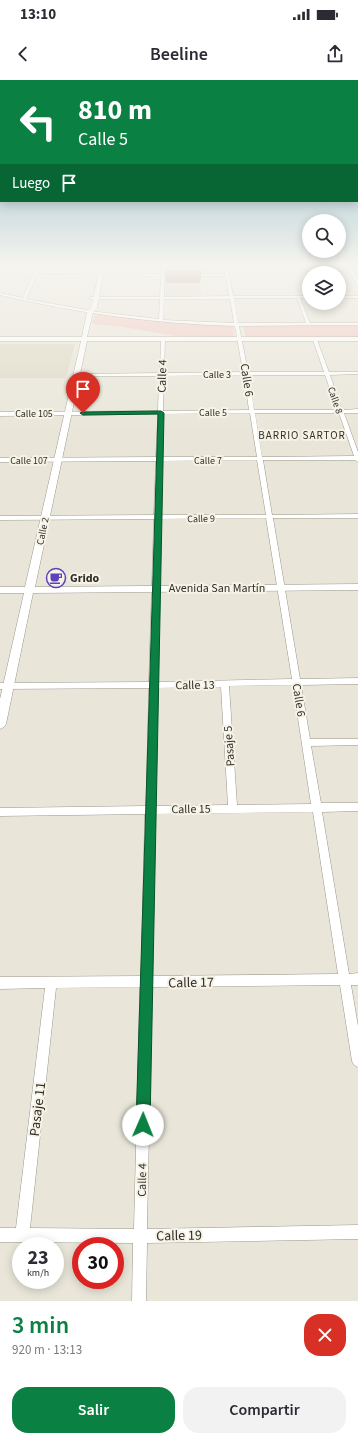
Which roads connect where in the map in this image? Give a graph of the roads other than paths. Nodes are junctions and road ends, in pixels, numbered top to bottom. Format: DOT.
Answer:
graph roads {
  1 [pos="88,320"];
  2 [pos="153,320"];
  3 [pos="236,320"];
  4 [pos="307,320"];
  5 [pos="161,321"];
  6 [pos="237,324"];
  7 [pos="308,324"];
  8 [pos="358,324"];
  9 [pos="84,338"];
  10 [pos="0,339"];
  11 [pos="163,339"];
  12 [pos="240,339"];
  13 [pos="358,339"];
  14 [pos="315,340"];
  15 [pos="327,373"];
  16 [pos="358,373"];
  17 [pos="162,374"];
  18 [pos="246,374"];
  19 [pos="76,375"];
  20 [pos="340,411"];
  21 [pos="358,411"];
  22 [pos="252,412"];
  23 [pos="67,413"];
  24 [pos="161,413"];
  25 [pos="0,414"];
  26 [pos="358,459"];
  27 [pos="0,460"];
  28 [pos="57,460"];
  29 [pos="160,460"];
  30 [pos="260,460"];
  31 [pos="358,516"];
  32 [pos="269,517"];
  33 [pos="0,518"];
  34 [pos="45,518"];
  35 [pos="157,518"];
  36 [pos="358,587"];
  37 [pos="280,588"];
  38 [pos="155,589"];
  39 [pos="0,590"];
  40 [pos="29,590"];
  41 [pos="358,682"];
  42 [pos="296,683"];
  43 [pos="225,684"];
  44 [pos="4,685"];
  45 [pos="153,685"];
  46 [pos="0,724"];
  47 [pos="358,742"];
  48 [pos="306,743"];
  49 [pos="317,807"];
  50 [pos="358,807"];
  51 [pos="233,808"];
  52 [pos="150,809"];
  53 [pos="0,812"];
  54 [pos="345,980"];
  55 [pos="358,980"];
  56 [pos="146,982"];
  57 [pos="0,983"];
  58 [pos="51,983"];
  59 [pos="358,1061"];
  60 [pos="358,1232"];
  61 [pos="0,1235"];
  62 [pos="22,1235"];
  63 [pos="140,1236"];
  64 [pos="139,1301"];
  1 -- 9 [label="street, Calle 2"];
  2 -- 5 [label="street"];
  3 -- 6 [label="street, Calle 6"];
  4 -- 7 [label="street"];
  5 -- 6 [label="street"];
  6 -- 7 [label="street"];
  6 -- 12 [label="street, Calle 6"];
  7 -- 8 [label="street"];
  9 -- 10 [label="street"];
  9 -- 11 [label="street"];
  9 -- 19 [label="street, Calle 2"];
  11 -- 12 [label="street"];
  11 -- 17 [label="street, Calle 4"];
  12 -- 14 [label="street"];
  12 -- 18 [label="street, Calle 6"];
  13 -- 14 [label="street"];
  14 -- 15 [label="street, Calle 8"];
  15 -- 16 [label="street, Calle 3"];
  15 -- 18 [label="street, Calle 3"];
  15 -- 20 [label="street, Calle 8"];
  17 -- 18 [label="street, Calle 3"];
  17 -- 19 [label="street, Calle 3"];
  17 -- 24 [label="street, Calle 4"];
  18 -- 22 [label="street, Calle 6"];
  19 -- 23 [label="street, Calle 2"];
  20 -- 21 [label="street, Calle 5"];
  20 -- 22 [label="street, Calle 5"];
  20 -- 26 [label="street, Calle 8"];
  22 -- 24 [label="street, Calle 5"];
  22 -- 30 [label="street, Calle 6"];
  23 -- 24 [label="street, Calle 5"];
  23 -- 25 [label="street, Calle 105"];
  23 -- 28 [label="street, Calle 2"];
  24 -- 29 [label="street, Calle 4"];
  26 -- 30 [label="street, Calle 7"];
  27 -- 28 [label="street, Calle 107"];
  28 -- 29 [label="street, Calle 7"];
  28 -- 34 [label="street, Calle 2"];
  29 -- 30 [label="street, Calle 7"];
  29 -- 35 [label="street, Calle 4"];
  30 -- 32 [label="street, Calle 6"];
  31 -- 32 [label="street, Calle 9"];
  32 -- 35 [label="street, Calle 9"];
  32 -- 37 [label="street, Calle 6"];
  33 -- 34 [label="street, Calle 9"];
  34 -- 35 [label="street, Calle 9"];
  34 -- 40 [label="street, Calle 2"];
  35 -- 38 [label="street, Calle 4"];
  36 -- 37 [label="street, Avenida San Martín"];
  37 -- 38 [label="street, Avenida San Martín"];
  37 -- 42 [label="street, Calle 6"];
  38 -- 40 [label="street, Avenida San Martín"];
  38 -- 45 [label="street, Calle 4"];
  39 -- 40 [label="street, Avenida San Martín"];
  40 -- 44 [label="street, Calle 2"];
  41 -- 42 [label="street, Calle 13"];
  42 -- 43 [label="street, Calle 13"];
  42 -- 48 [label="street, Calle 6"];
  43 -- 45 [label="street, Calle 13"];
  43 -- 51 [label="street, Pasaje 5"];
  44 -- 45 [label="street, Calle 13"];
  44 -- 46 [label="street, Calle 2"];
  45 -- 52 [label="street, Calle 4"];
  47 -- 48 [label="street"];
  48 -- 49 [label="street, Calle 6"];
  49 -- 50 [label="street, Calle 15"];
  49 -- 51 [label="street, Calle 15"];
  49 -- 54 [label="street, Calle 6"];
  51 -- 52 [label="street, Calle 15"];
  52 -- 53 [label="street, Calle 15"];
  52 -- 56 [label="street, Calle 4"];
  54 -- 55 [label="street, Calle 17"];
  54 -- 56 [label="street, Calle 17"];
  54 -- 59 [label="street, Calle 6"];
  56 -- 58 [label="street, Calle 17"];
  56 -- 63 [label="street, Calle 4"];
  57 -- 58 [label="street, Calle 17"];
  58 -- 62 [label="street, Pasaje 11"];
  60 -- 63 [label="street, Calle 19"];
  61 -- 62 [label="street, Calle 19"];
  62 -- 63 [label="street, Calle 19"];
  63 -- 64 [label="street, Calle 4"];
}
